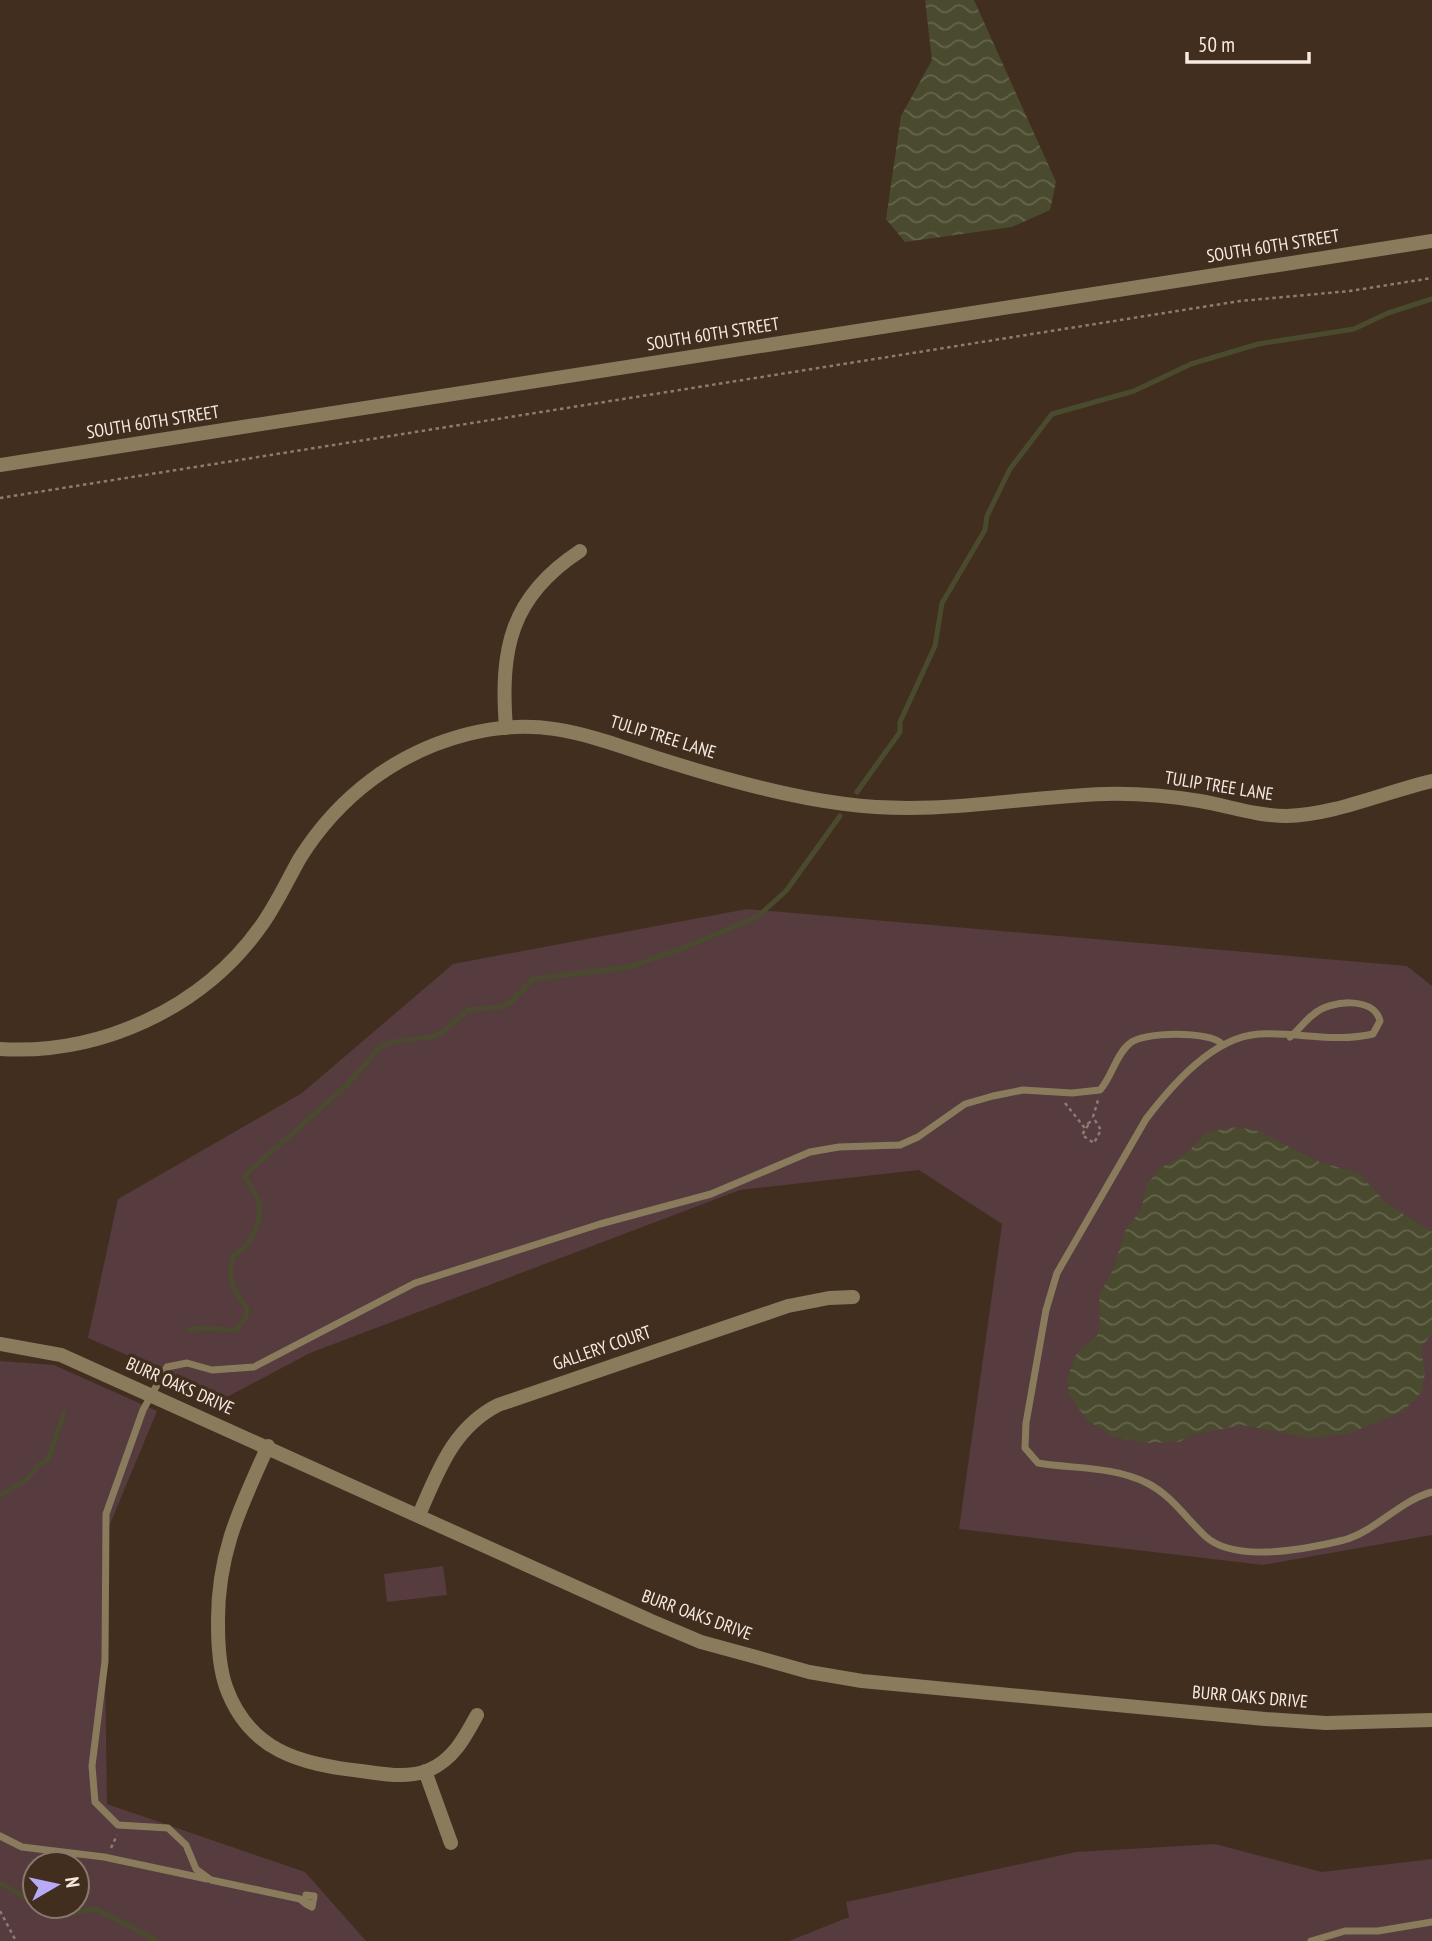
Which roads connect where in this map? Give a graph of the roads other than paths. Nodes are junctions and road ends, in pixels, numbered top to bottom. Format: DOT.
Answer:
graph roads {
  1 [pos="1432,241"];
  2 [pos="0,465"];
  3 [pos="580,551"];
  4 [pos="506,728"];
  5 [pos="1432,781"];
  6 [pos="1290,1037"];
  7 [pos="1222,1044"];
  8 [pos="0,1049"];
  9 [pos="853,1297"];
  10 [pos="0,1344"];
  11 [pos="152,1394"];
  12 [pos="268,1446"];
  13 [pos="1432,1492"];
  14 [pos="419,1515"];
  15 [pos="477,1715"];
  16 [pos="1432,1720"];
  17 [pos="425,1771"];
  18 [pos="0,1836"];
  19 [pos="451,1843"];
  20 [pos="211,1880"];
  21 [pos="306,1904"];
  22 [pos="1432,1922"];
  23 [pos="1311,1941"];
  1 -- 2 [label="street, SOUTH 60TH STREET"];
  3 -- 4 [label="street"];
  4 -- 5 [label="street, TULIP TREE LANE"];
  4 -- 8 [label="street, TULIP TREE LANE"];
  6 -- 6 [label="lane"];
  6 -- 7 [label="lane"];
  7 -- 11 [label="lane"];
  7 -- 13 [label="lane"];
  9 -- 14 [label="street, GALLERY COURT"];
  10 -- 11 [label="street, BURR OAKS DRIVE"];
  11 -- 12 [label="street, BURR OAKS DRIVE"];
  11 -- 20 [label="lane"];
  12 -- 14 [label="street, BURR OAKS DRIVE"];
  12 -- 17 [label="street"];
  14 -- 16 [label="street, BURR OAKS DRIVE"];
  15 -- 17 [label="street"];
  17 -- 19 [label="street"];
  18 -- 20 [label="lane"];
  20 -- 21 [label="lane"];
  22 -- 23 [label="lane"];
}
